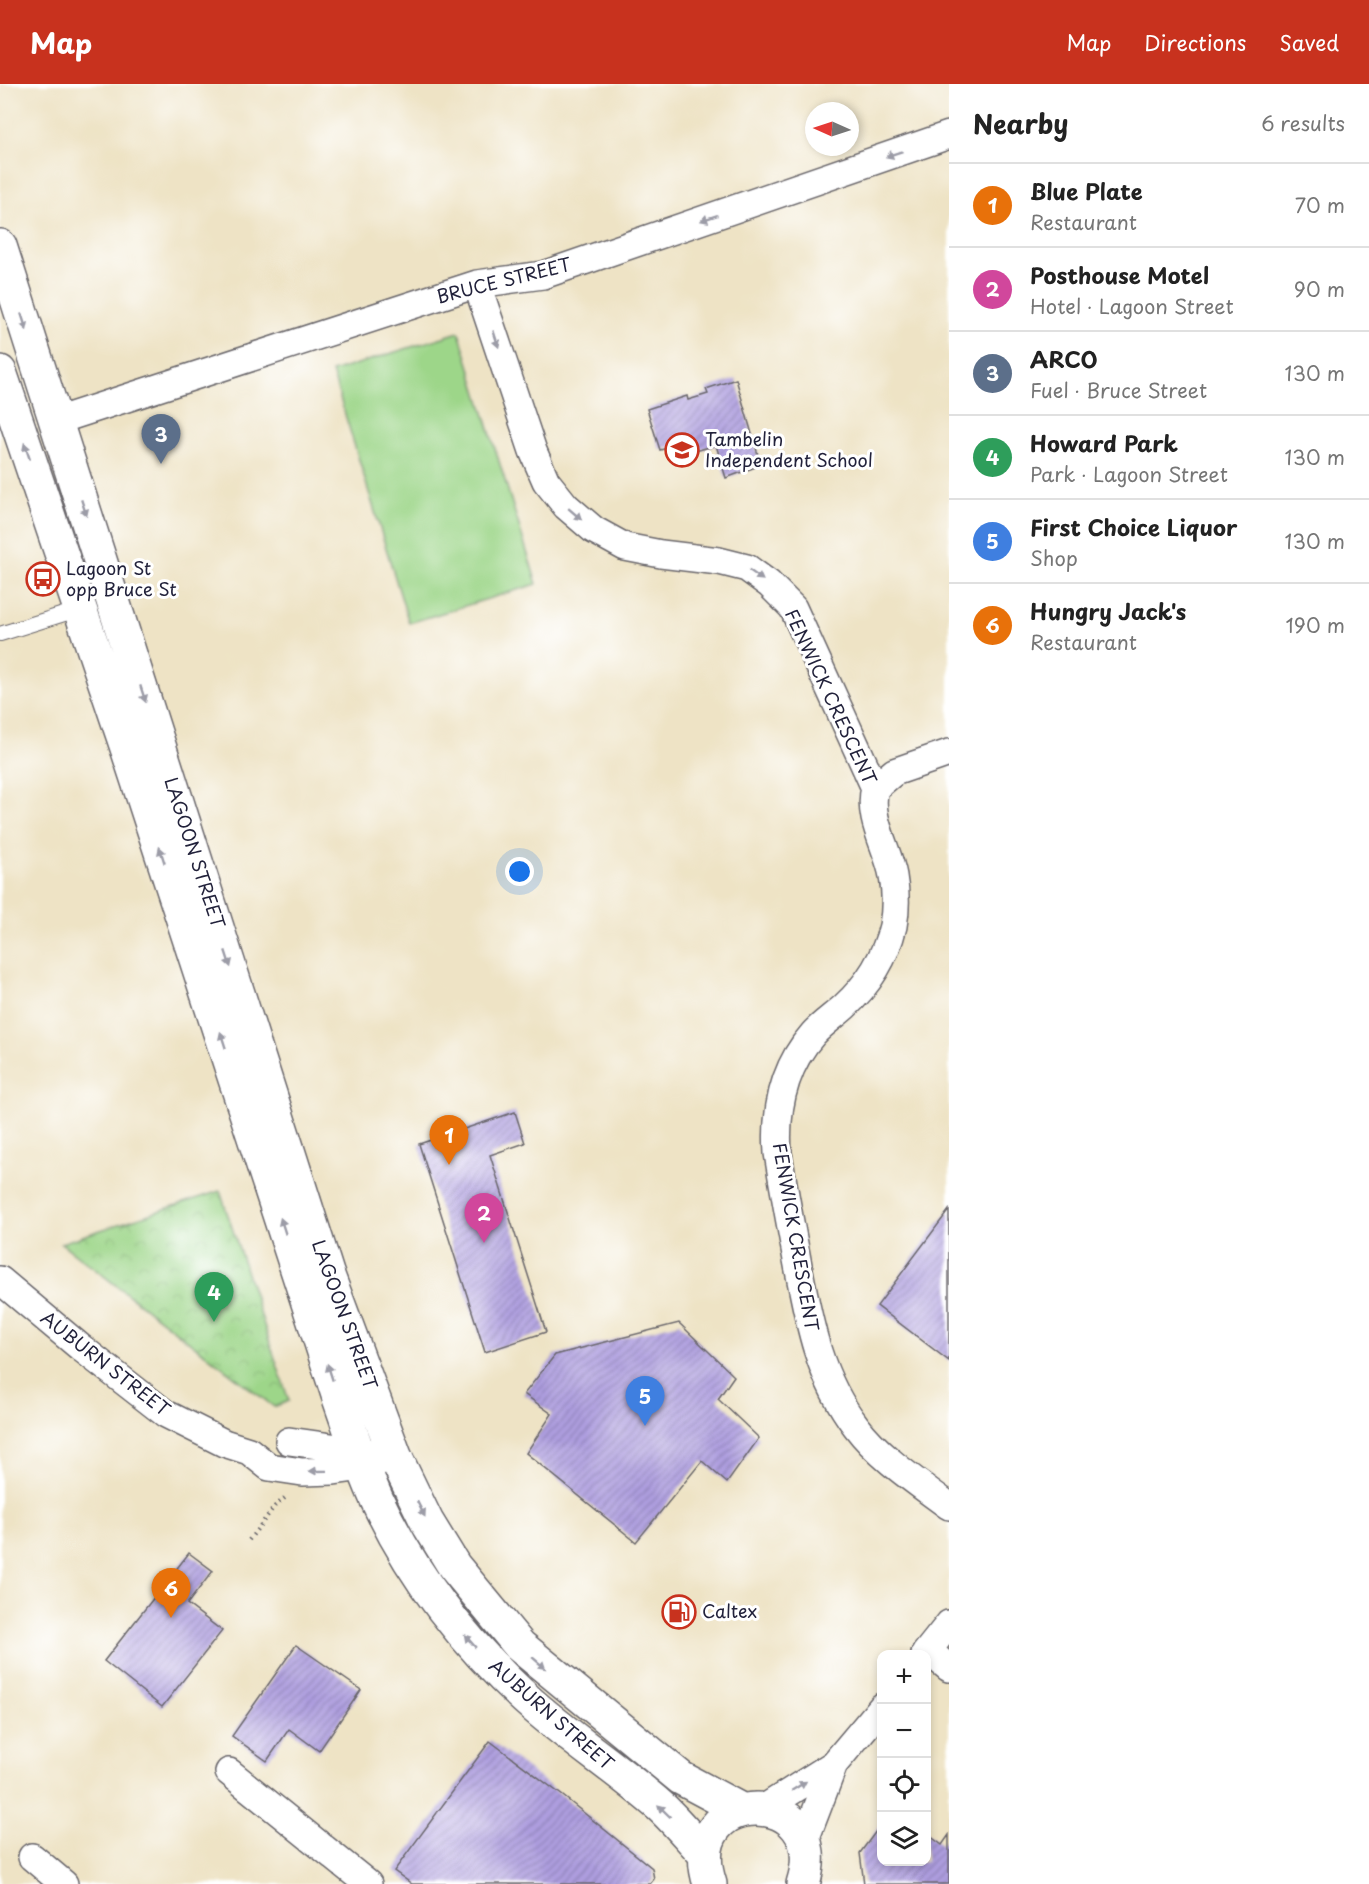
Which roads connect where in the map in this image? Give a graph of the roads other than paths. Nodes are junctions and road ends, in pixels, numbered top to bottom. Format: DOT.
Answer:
graph roads {
  1 [pos="949,135"];
  2 [pos="0,246"];
  3 [pos="477,284"];
  4 [pos="0,372"];
  5 [pos="56,421"];
  6 [pos="80,609"];
  7 [pos="0,634"];
  8 [pos="949,753"];
  9 [pos="875,788"];
  10 [pos="0,1280"];
  11 [pos="346,1420"];
  12 [pos="289,1441"];
  13 [pos="249,1451"];
  14 [pos="395,1456"];
  15 [pos="360,1459"];
  16 [pos="949,1506"];
  17 [pos="949,1624"];
  18 [pos="929,1650"];
  19 [pos="931,1656"];
  20 [pos="949,1668"];
  21 [pos="877,1713"];
  22 [pos="834,1764"];
  23 [pos="229,1772"];
  24 [pos="752,1809"];
  25 [pos="32,1857"];
  26 [pos="707,1869"];
  27 [pos="809,1869"];
  28 [pos="64,1884"];
  29 [pos="368,1884"];
  1 -- 3 [label="street, BRUCE STREET, one-way"];
  2 -- 5 [label="main road, LAGOON STREET, one-way"];
  3 -- 5 [label="street, BRUCE STREET"];
  3 -- 9 [label="street, FENWICK CRESCENT, one-way"];
  6 -- 4 [label="main road, LAGOON STREET, one-way"];
  5 -- 14 [label="main road, LAGOON STREET, one-way"];
  6 -- 7 [label="lane"];
  11 -- 6 [label="main road, LAGOON STREET, one-way"];
  8 -- 9 [label="street"];
  9 -- 16 [label="street, FENWICK CRESCENT"];
  10 -- 13 [label="street, AUBURN STREET"];
  11 -- 12 [label="street, AUBURN STREET"];
  11 -- 15 [label="main road, LAGOON STREET"];
  12 -- 13 [label="street, AUBURN STREET"];
  12 -- 15 [label="street, AUBURN STREET"];
  15 -- 13 [label="street, AUBURN STREET, one-way"];
  14 -- 15 [label="street, AUBURN STREET"];
  14 -- 24 [label="main road, AUBURN STREET, one-way"];
  26 -- 15 [label="main road, AUBURN STREET, one-way"];
  17 -- 18 [label="street"];
  19 -- 20 [label="street"];
  21 -- 22 [label="street"];
  24 -- 22 [label="street, one-way"];
  22 -- 27 [label="street"];
  23 -- 29 [label="street"];
  24 -- 26 [label="main road"];
  24 -- 27 [label="main road, AUBURN STREET"];
  25 -- 28 [label="street"];
}
